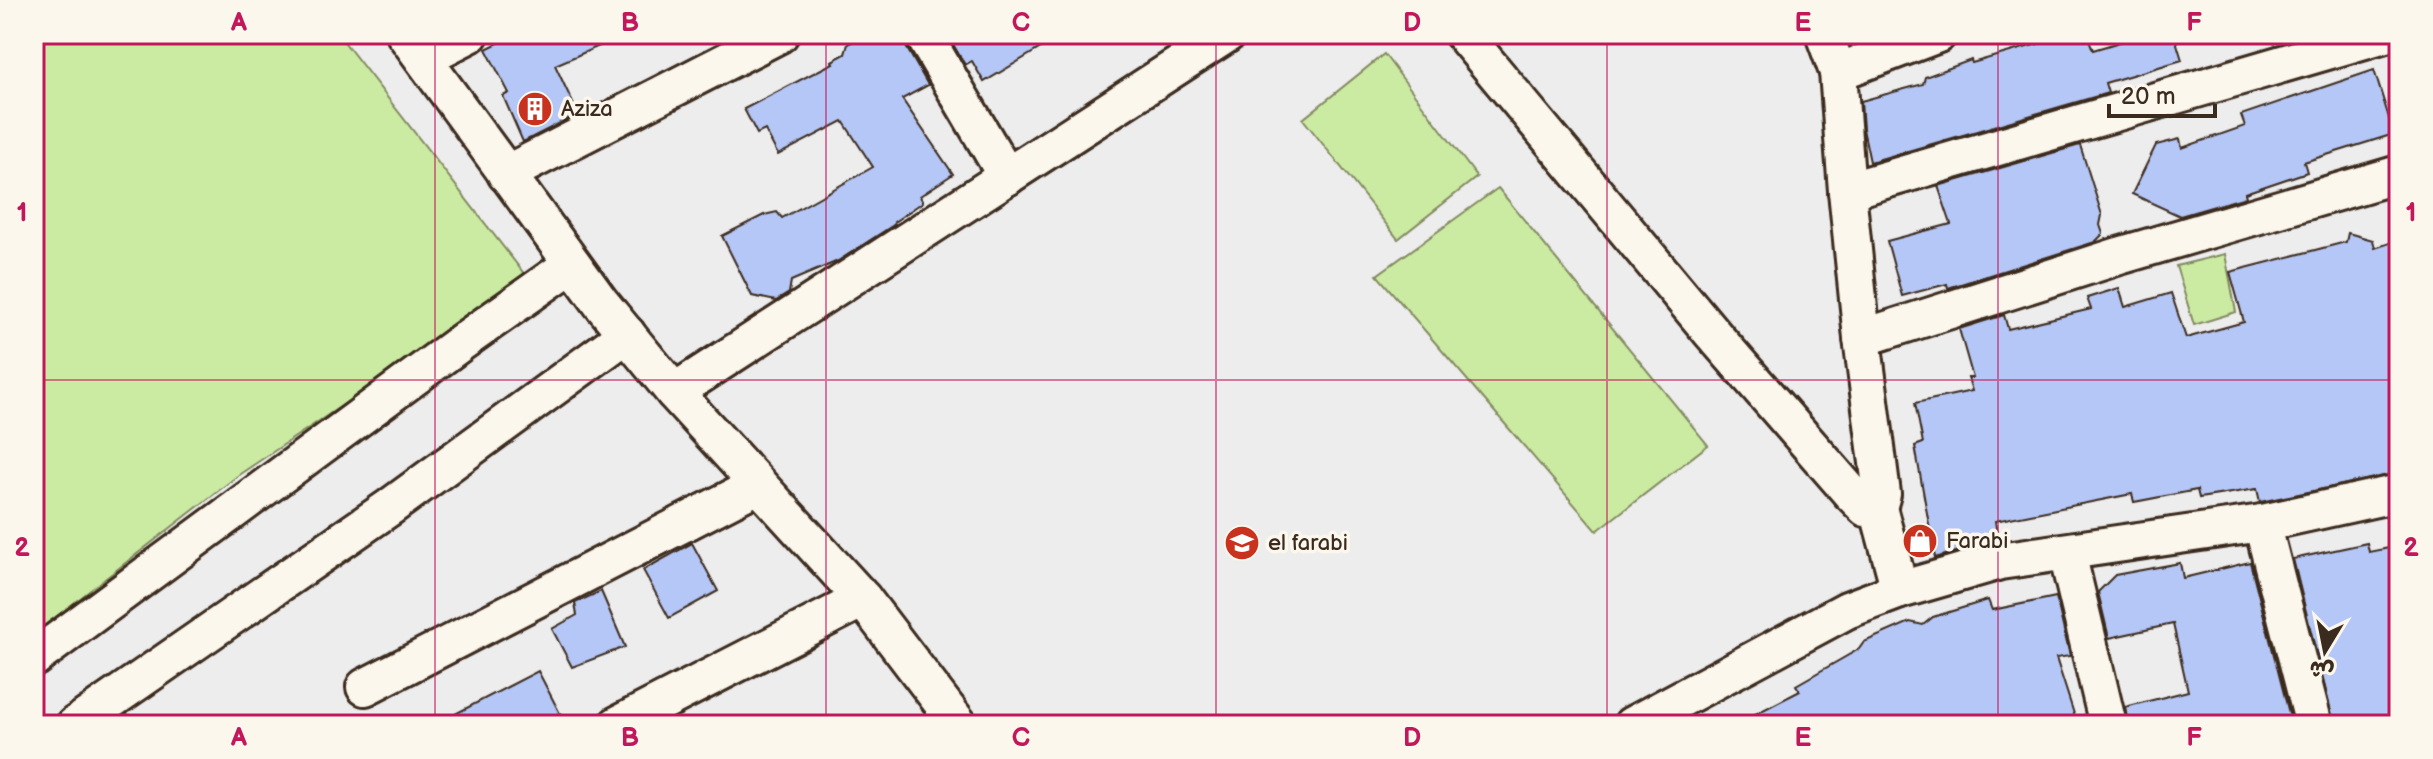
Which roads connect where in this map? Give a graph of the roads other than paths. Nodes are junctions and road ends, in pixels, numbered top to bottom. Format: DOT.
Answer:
graph roads {
  1 [pos="470,34"];
  2 [pos="780,34"];
  3 [pos="923,34"];
  4 [pos="1227,34"];
  5 [pos="1463,34"];
  6 [pos="1824,34"];
  7 [pos="1938,34"];
  8 [pos="2385,34"];
  9 [pos="414,46"];
  10 [pos="1838,72"];
  11 [pos="506,174"];
  12 [pos="2399,174"];
  13 [pos="1007,177"];
  14 [pos="1847,191"];
  15 [pos="572,264"];
  16 [pos="627,334"];
  17 [pos="1862,338"];
  18 [pos="674,392"];
  19 [pos="758,485"];
  20 [pos="2399,493"];
  21 [pos="1878,508"];
  22 [pos="2262,523"];
  23 [pos="2067,553"];
  24 [pos="1900,590"];
  25 [pos="863,599"];
  26 [pos="34,658"];
  27 [pos="365,687"];
  28 [pos="75,725"];
  29 [pos="617,725"];
  30 [pos="959,725"];
  31 [pos="1632,725"];
  32 [pos="2108,725"];
  33 [pos="2314,725"];
  1 -- 9 [label="street"];
  2 -- 11 [label="street"];
  3 -- 13 [label="street"];
  4 -- 13 [label="street"];
  5 -- 21 [label="street"];
  6 -- 10 [label="street"];
  7 -- 10 [label="street"];
  8 -- 14 [label="street"];
  9 -- 11 [label="street"];
  10 -- 14 [label="street"];
  11 -- 15 [label="street"];
  12 -- 17 [label="street"];
  13 -- 18 [label="street"];
  14 -- 17 [label="street"];
  15 -- 16 [label="street"];
  15 -- 26 [label="street"];
  16 -- 18 [label="street"];
  16 -- 28 [label="street"];
  17 -- 21 [label="street"];
  18 -- 19 [label="street"];
  19 -- 25 [label="street"];
  19 -- 27 [label="street"];
  20 -- 22 [label="street"];
  21 -- 24 [label="street"];
  22 -- 23 [label="street"];
  22 -- 33 [label="street"];
  23 -- 24 [label="street"];
  23 -- 32 [label="street"];
  24 -- 31 [label="street"];
  25 -- 29 [label="street"];
  25 -- 30 [label="street"];
}
